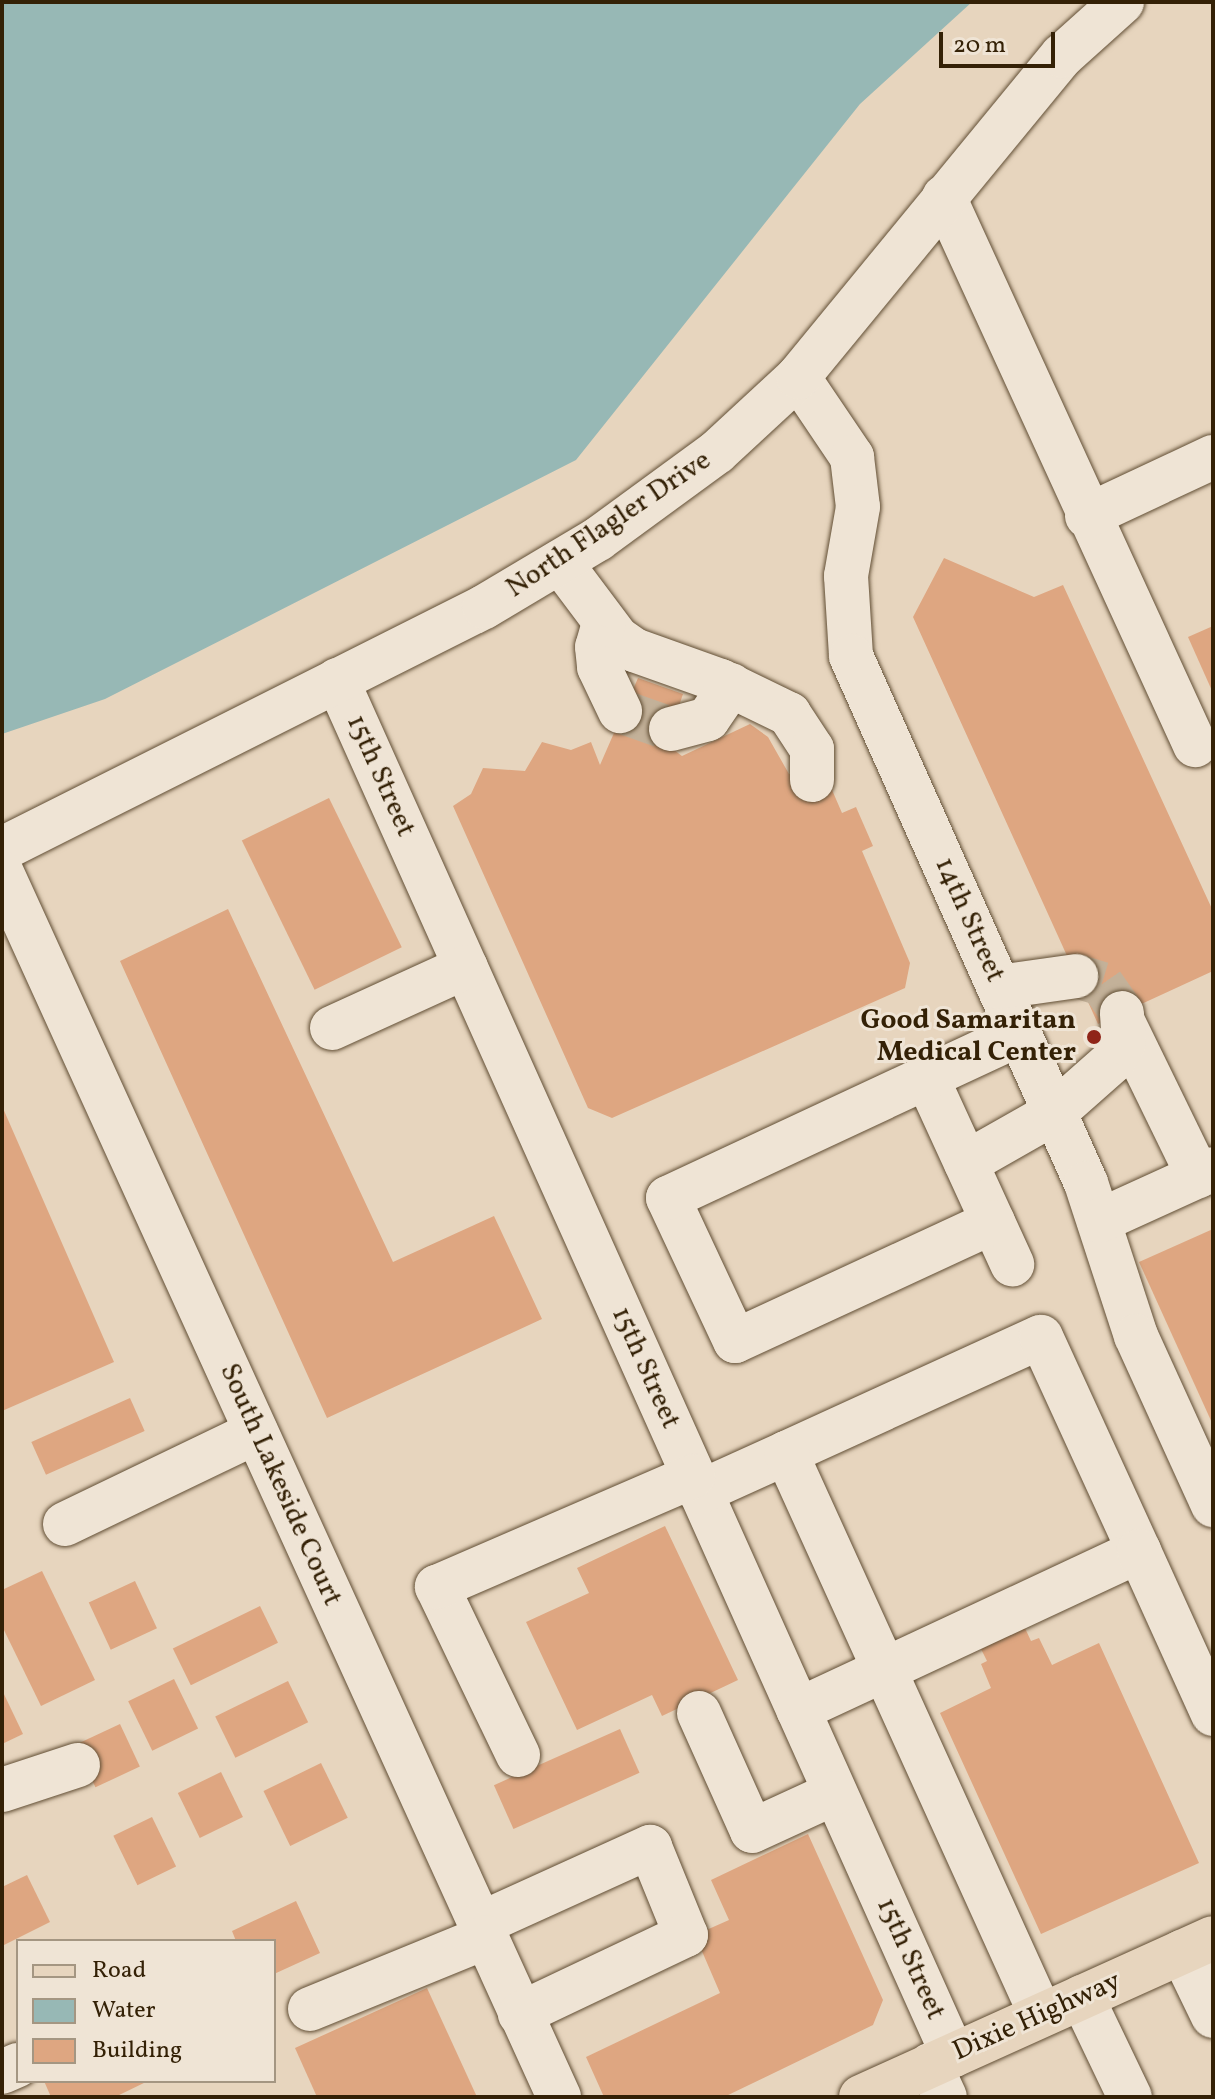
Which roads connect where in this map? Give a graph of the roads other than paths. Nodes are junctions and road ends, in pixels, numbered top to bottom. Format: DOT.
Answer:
graph roads {
  1 [pos="1122,2"];
  2 [pos="944,197"];
  3 [pos="798,377"];
  4 [pos="1213,457"];
  5 [pos="1087,516"];
  6 [pos="560,562"];
  7 [pos="604,623"];
  8 [pos="337,680"];
  9 [pos="731,685"];
  10 [pos="620,711"];
  11 [pos="671,729"];
  12 [pos="1195,745"];
  13 [pos="812,780"];
  14 [pos="2,849"];
  15 [pos="2,873"];
  16 [pos="466,967"];
  17 [pos="1076,976"];
  18 [pos="999,987"];
  19 [pos="332,1028"];
  20 [pos="1019,1034"];
  21 [pos="927,1078"];
  22 [pos="1054,1113"];
  23 [pos="966,1163"];
  24 [pos="1206,1173"];
  25 [pos="1099,1221"];
  26 [pos="993,1222"];
  27 [pos="1012,1264"];
  28 [pos="256,1432"];
  29 [pos="786,1453"];
  30 [pos="697,1484"];
  31 [pos="1213,1505"];
  32 [pos="65,1524"];
  33 [pos="1139,1551"];
  34 [pos="885,1670"];
  35 [pos="798,1710"];
  36 [pos="699,1713"];
  37 [pos="1213,1714"];
  38 [pos="518,1755"];
  39 [pos="78,1765"];
  40 [pos="2,1790"];
  41 [pos="835,1793"];
  42 [pos="483,1931"];
  43 [pos="1198,1945"];
  44 [pos="1082,1997"];
  45 [pos="310,2009"];
  46 [pos="520,2014"];
  47 [pos="1041,2015"];
  48 [pos="1213,2016"];
  49 [pos="943,2072"];
  50 [pos="559,2097"];
  51 [pos="861,2097"];
  52 [pos="1130,2097"];
  1 -- 2 [label="street, North Flagler Drive"];
  2 -- 3 [label="street, North Flagler Drive"];
  2 -- 5 [label="street"];
  3 -- 6 [label="street, North Flagler Drive"];
  3 -- 18 [label="street, 14th Street"];
  4 -- 5 [label="street"];
  5 -- 12 [label="street"];
  6 -- 7 [label="street"];
  6 -- 8 [label="street, North Flagler Drive"];
  7 -- 9 [label="street"];
  7 -- 10 [label="street"];
  8 -- 14 [label="street, North Flagler Drive"];
  8 -- 16 [label="street, 15th Street"];
  9 -- 11 [label="street"];
  9 -- 13 [label="street"];
  15 -- 28 [label="street, South Lakeside Court"];
  16 -- 19 [label="street"];
  16 -- 30 [label="street, 15th Street"];
  17 -- 18 [label="street"];
  18 -- 20 [label="street, 14th Street"];
  20 -- 21 [label="street"];
  20 -- 22 [label="street, 14th Street"];
  21 -- 23 [label="street"];
  21 -- 26 [label="street"];
  22 -- 23 [label="street"];
  22 -- 24 [label="street"];
  22 -- 25 [label="street, 14th Street"];
  23 -- 26 [label="street"];
  24 -- 25 [label="street"];
  25 -- 31 [label="street, 14th Street"];
  26 -- 27 [label="street"];
  28 -- 32 [label="street"];
  28 -- 42 [label="street, South Lakeside Court"];
  29 -- 30 [label="street"];
  29 -- 33 [label="street"];
  29 -- 34 [label="street"];
  30 -- 35 [label="street, 15th Street"];
  30 -- 38 [label="street"];
  33 -- 34 [label="street"];
  33 -- 37 [label="street"];
  34 -- 35 [label="street"];
  34 -- 47 [label="street"];
  35 -- 41 [label="street, 15th Street"];
  36 -- 41 [label="street"];
  39 -- 40 [label="street"];
  41 -- 49 [label="street, 15th Street"];
  42 -- 45 [label="street"];
  42 -- 46 [label="street, South Lakeside Court"];
  42 -- 46 [label="street"];
  43 -- 44 [label="main road, Dixie Highway"];
  43 -- 48 [label="street"];
  44 -- 47 [label="main road, Dixie Highway"];
  44 -- 52 [label="street"];
  46 -- 50 [label="street, South Lakeside Court"];
  47 -- 49 [label="main road, Dixie Highway"];
  49 -- 51 [label="main road, Dixie Highway"];
}
